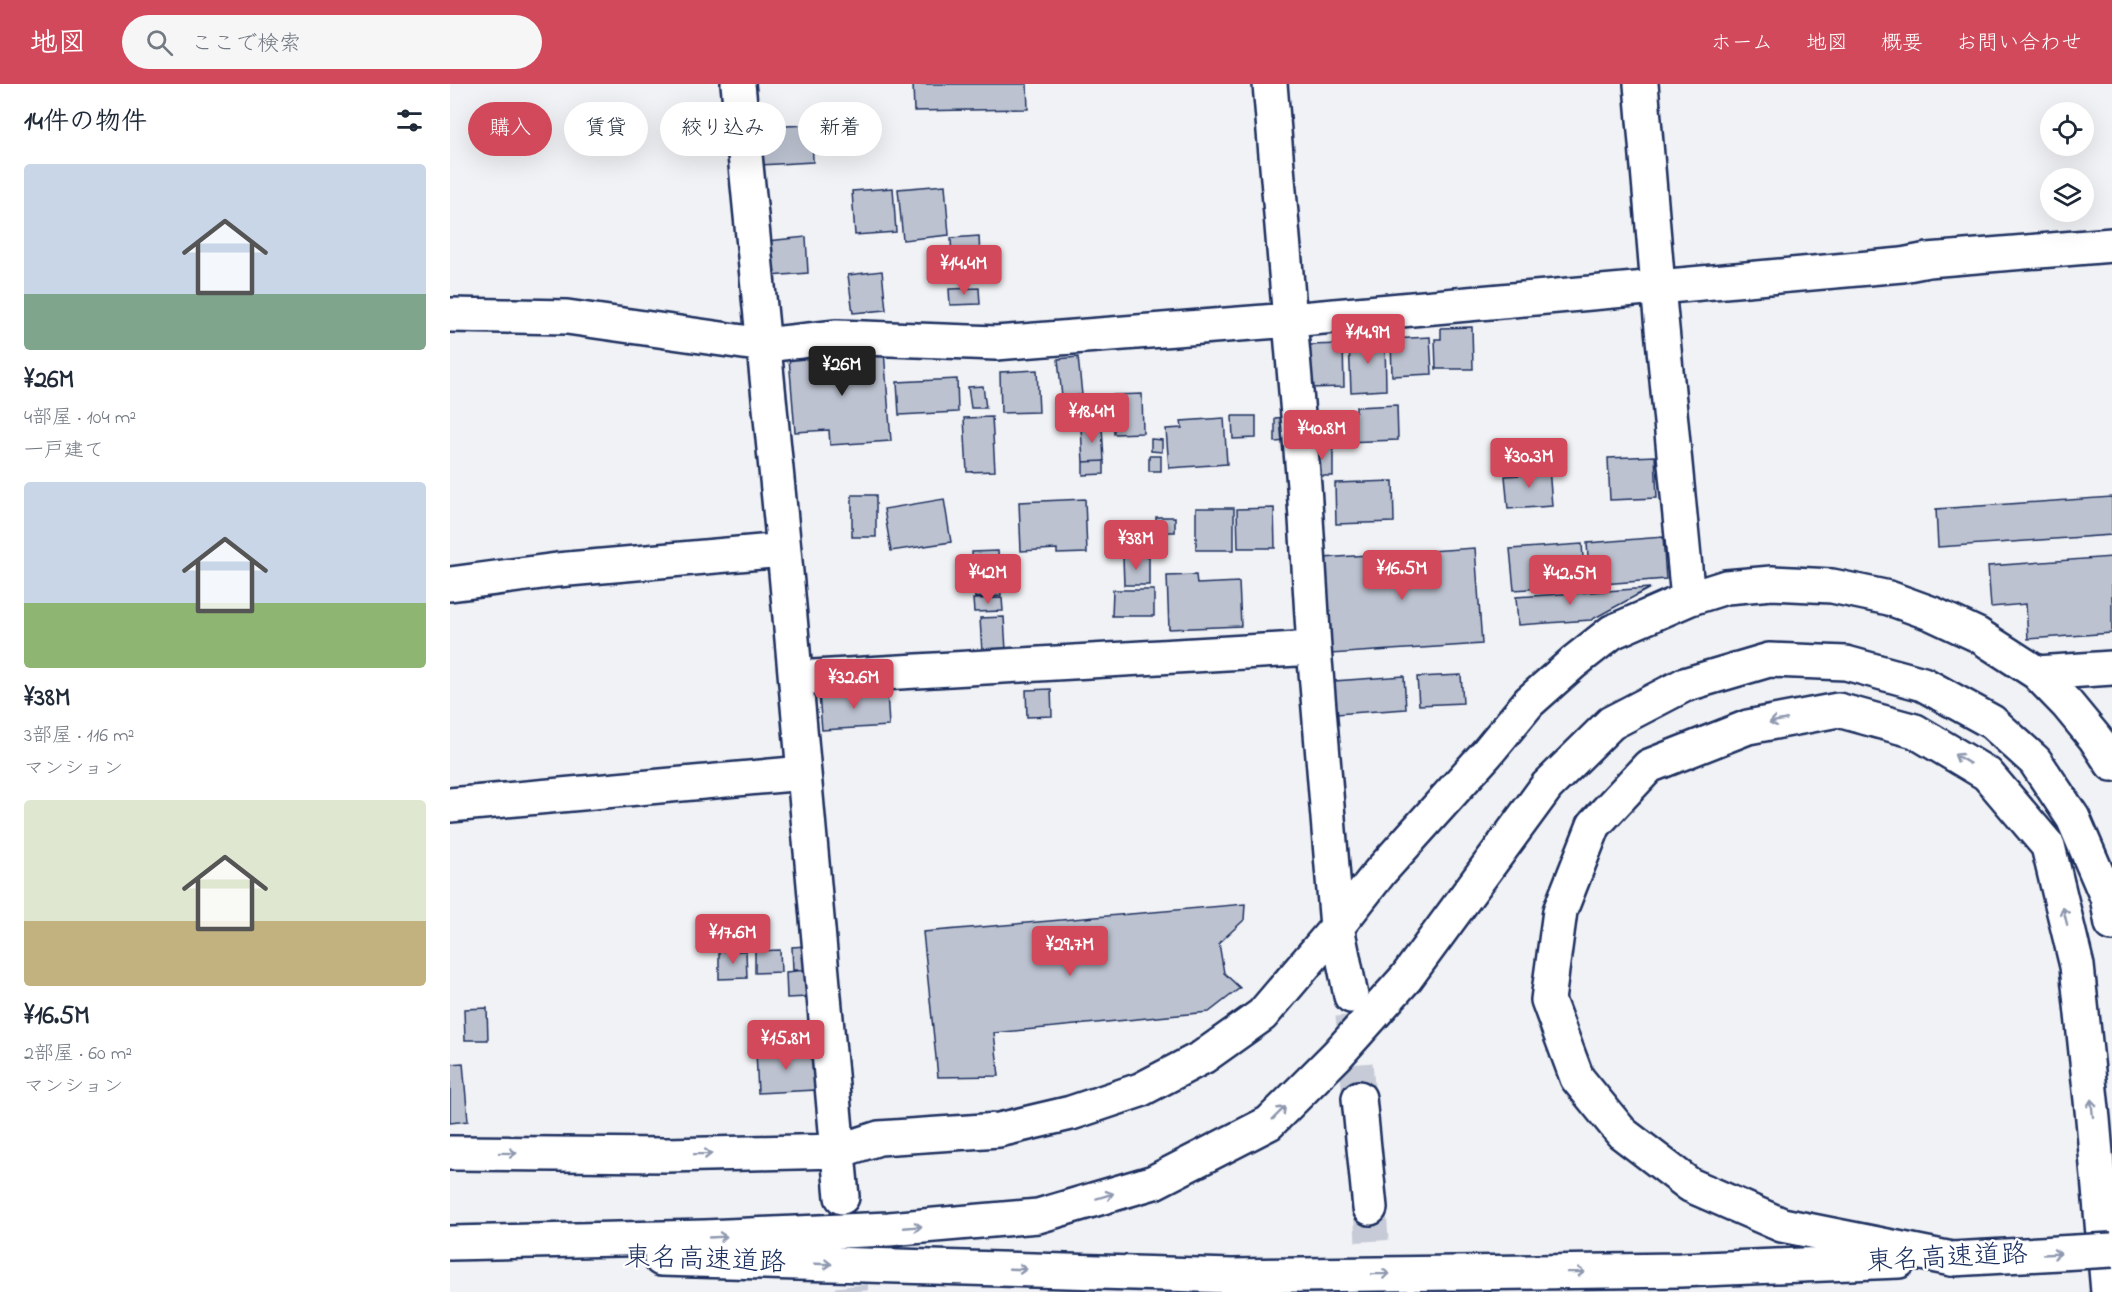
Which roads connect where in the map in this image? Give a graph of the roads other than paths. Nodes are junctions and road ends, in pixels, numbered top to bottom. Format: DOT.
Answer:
graph roads {
  1 [pos="738,84"];
  2 [pos="1270,84"];
  3 [pos="1641,84"];
  4 [pos="2112,245"];
  5 [pos="1658,287"];
  6 [pos="450,315"];
  7 [pos="1290,320"];
  8 [pos="764,345"];
  9 [pos="784,550"];
  10 [pos="450,584"];
  11 [pos="1688,599"];
  12 [pos="1314,648"];
  13 [pos="2112,668"];
  14 [pos="2037,673"];
  15 [pos="796,678"];
  16 [pos="2112,764"];
  17 [pos="804,773"];
  18 [pos="450,805"];
  19 [pos="2112,924"];
  20 [pos="1338,927"];
  21 [pos="1351,996"];
  22 [pos="1359,1098"];
  23 [pos="839,1151"];
  24 [pos="450,1153"];
  25 [pos="842,1197"];
  26 [pos="1370,1208"];
  27 [pos="450,1243"];
  28 [pos="2112,1250"];
  29 [pos="450,1253"];
  30 [pos="1952,1259"];
  31 [pos="2108,1292"];
  1 -- 8 [label="main road"];
  2 -- 7 [label="main road"];
  3 -- 5 [label="main road"];
  4 -- 5 [label="main road"];
  5 -- 7 [label="main road"];
  5 -- 11 [label="main road"];
  6 -- 8 [label="main road"];
  7 -- 8 [label="main road"];
  7 -- 12 [label="main road"];
  8 -- 9 [label="main road"];
  9 -- 10 [label="main road"];
  9 -- 15 [label="main road"];
  11 -- 14 [label="main road"];
  11 -- 20 [label="main road"];
  12 -- 15 [label="main road"];
  12 -- 20 [label="main road"];
  13 -- 14 [label="main road"];
  14 -- 16 [label="main road"];
  15 -- 17 [label="main road"];
  17 -- 18 [label="main road"];
  17 -- 23 [label="main road"];
  27 -- 19 [label="main road, one-way"];
  20 -- 21 [label="main road"];
  20 -- 23 [label="main road"];
  22 -- 26 [label="main road"];
  24 -- 23 [label="main road, one-way"];
  23 -- 25 [label="main road"];
  30 -- 28 [label="main road, 東名高速道路, one-way, bridge"];
  29 -- 30 [label="main road, 東名高速道路, one-way"];
  31 -- 30 [label="main road, one-way"];
}
